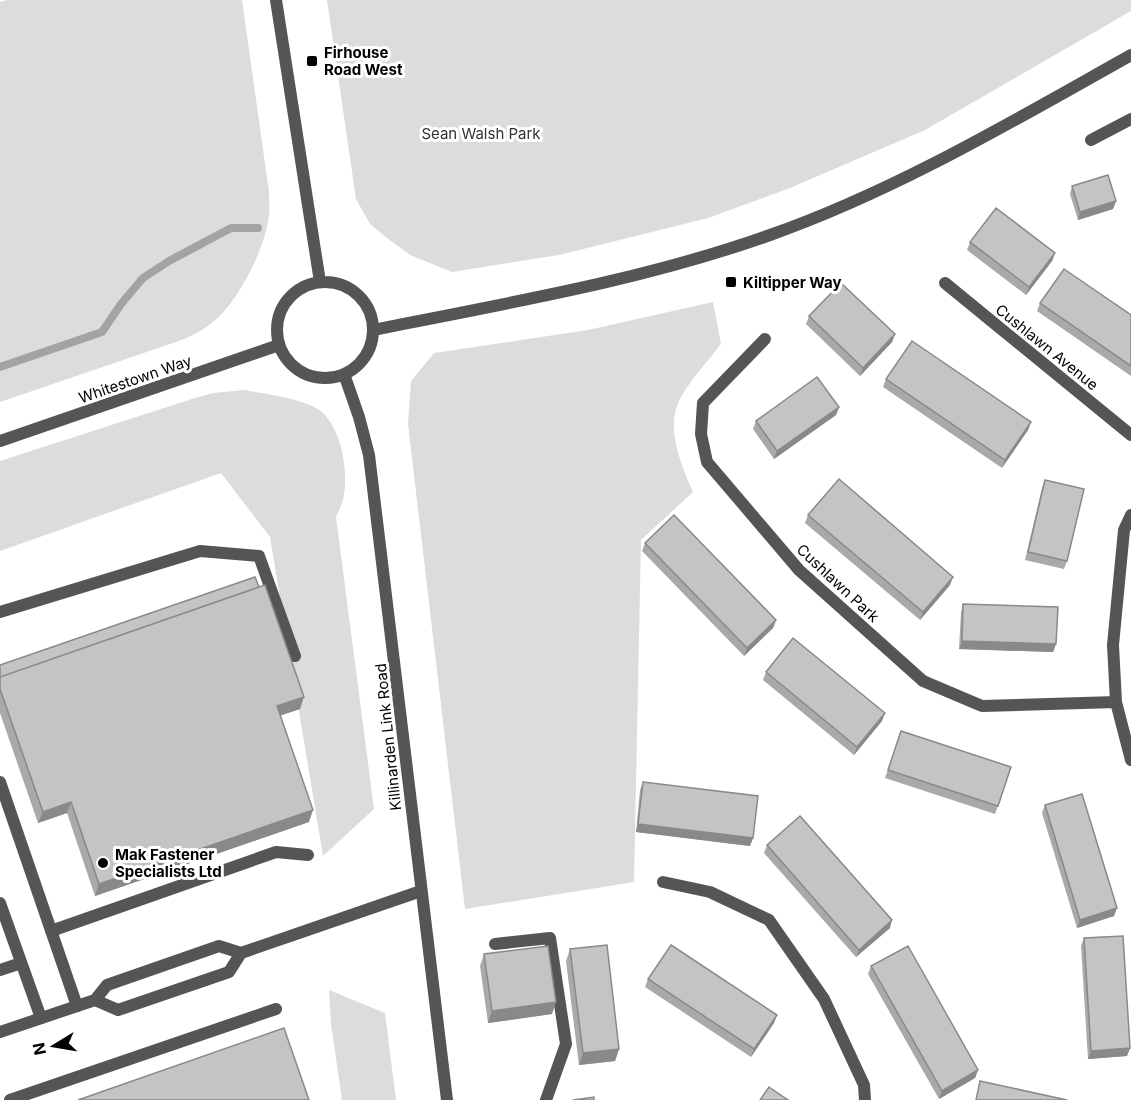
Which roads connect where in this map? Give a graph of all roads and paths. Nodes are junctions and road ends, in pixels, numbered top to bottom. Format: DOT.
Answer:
graph roads {
  1 [pos="276,0"];
  2 [pos="1131,55"];
  3 [pos="1131,119"];
  4 [pos="1091,140"];
  5 [pos="320,282"];
  6 [pos="945,283"];
  7 [pos="373,330"];
  8 [pos="765,339"];
  9 [pos="279,345"];
  10 [pos="344,375"];
  11 [pos="1131,435"];
  12 [pos="0,441"];
  13 [pos="1131,515"];
  14 [pos="0,612"];
  15 [pos="295,656"];
  16 [pos="1116,702"];
  17 [pos="1131,760"];
  18 [pos="0,782"];
  19 [pos="308,855"];
  20 [pos="663,882"];
  21 [pos="421,891"];
  22 [pos="0,903"];
  23 [pos="51,931"];
  24 [pos="495,944"];
  25 [pos="241,953"];
  26 [pos="21,963"];
  27 [pos="0,970"];
  28 [pos="95,1000"];
  29 [pos="77,1006"];
  30 [pos="276,1009"];
  31 [pos="41,1018"];
  32 [pos="0,1032"];
  33 [pos="10,1100"];
  34 [pos="447,1100"];
  35 [pos="546,1100"];
  36 [pos="865,1100"];
  1 -- 5 [label="street"];
  2 -- 7 [label="street"];
  3 -- 4 [label="street"];
  5 -- 7 [label="street"];
  5 -- 9 [label="street"];
  6 -- 11 [label="street, Cushlawn Avenue"];
  7 -- 10 [label="street"];
  8 -- 16 [label="street, Cushlawn Park"];
  9 -- 10 [label="street"];
  9 -- 12 [label="street, Whitestown Way"];
  10 -- 21 [label="street, Killinarden Link Road"];
  13 -- 16 [label="street"];
  14 -- 15 [label="street"];
  16 -- 17 [label="street"];
  18 -- 23 [label="street"];
  19 -- 23 [label="street"];
  20 -- 36 [label="street"];
  21 -- 25 [label="street"];
  21 -- 34 [label="street, Killinarden Link Road"];
  22 -- 26 [label="street"];
  23 -- 29 [label="street"];
  24 -- 35 [label="street"];
  25 -- 28 [label="street"];
  25 -- 28 [label="street"];
  26 -- 27 [label="street"];
  26 -- 31 [label="street"];
  28 -- 29 [label="street"];
  29 -- 31 [label="street"];
  30 -- 33 [label="street"];
  31 -- 32 [label="street"];
}
